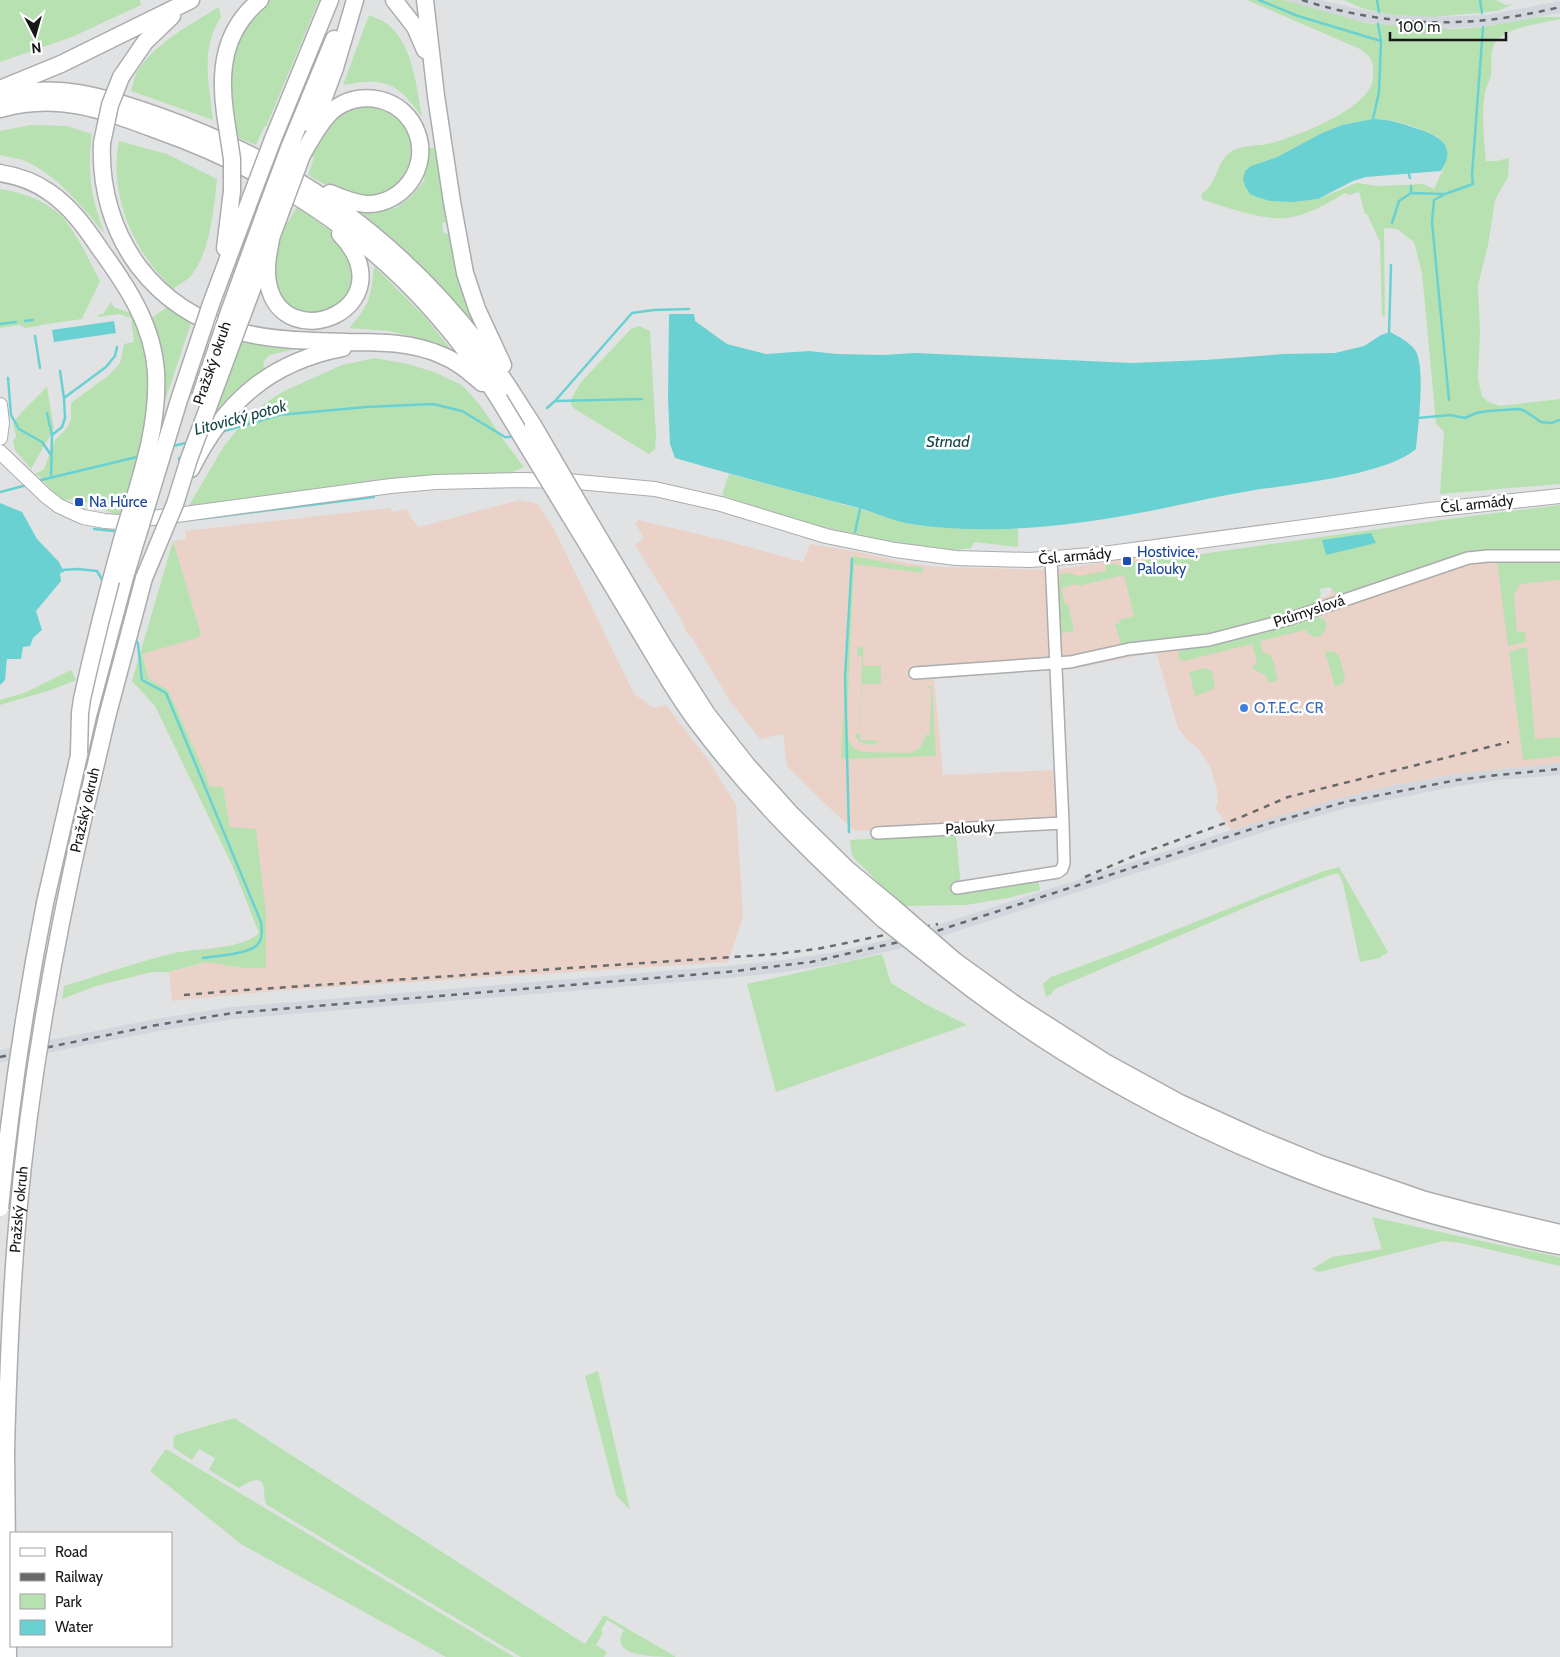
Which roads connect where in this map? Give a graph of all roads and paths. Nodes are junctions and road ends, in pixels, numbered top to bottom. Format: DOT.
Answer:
graph roads {
  1 [pos="191,0"];
  2 [pos="197,0"];
  3 [pos="260,0"];
  4 [pos="330,0"];
  5 [pos="350,0"];
  6 [pos="355,0"];
  7 [pos="394,0"];
  8 [pos="426,0"];
  9 [pos="0,89"];
  10 [pos="436,96"];
  11 [pos="0,97"];
  12 [pos="0,108"];
  13 [pos="296,151"];
  14 [pos="0,173"];
  15 [pos="291,177"];
  16 [pos="314,206"];
  17 [pos="273,210"];
  18 [pos="272,234"];
  19 [pos="220,282"];
  20 [pos="236,314"];
  21 [pos="374,342"];
  22 [pos="509,393"];
  23 [pos="0,405"];
  24 [pos="0,438"];
  25 [pos="0,452"];
  26 [pos="1560,496"];
  27 [pos="175,504"];
  28 [pos="576,512"];
  29 [pos="1560,556"];
  30 [pos="1051,558"];
  31 [pos="144,578"];
  32 [pos="1055,663"];
  33 [pos="915,673"];
  34 [pos="79,754"];
  35 [pos="1063,823"];
  36 [pos="877,833"];
  37 [pos="957,888"];
  38 [pos="948,964"];
  39 [pos="0,1208"];
  40 [pos="1560,1233"];
  41 [pos="1560,1246"];
  42 [pos="8,1657"];
  1 -- 9 [label="highway"];
  2 -- 21 [label="highway, bridge"];
  3 -- 19 [label="highway, bridge"];
  4 -- 19 [label="highway, Pražský okruh, bridge"];
  5 -- 13 [label="highway, Pražský okruh"];
  6 -- 13 [label="highway"];
  7 -- 10 [label="highway"];
  8 -- 10 [label="highway"];
  10 -- 22 [label="highway"];
  11 -- 15 [label="highway"];
  12 -- 16 [label="highway"];
  13 -- 15 [label="highway"];
  13 -- 17 [label="highway, Pražský okruh, bridge"];
  14 -- 34 [label="highway, bridge"];
  15 -- 22 [label="highway"];
  16 -- 18 [label="highway"];
  16 -- 22 [label="highway"];
  17 -- 18 [label="highway"];
  17 -- 20 [label="highway, Pražský okruh"];
  18 -- 20 [label="highway"];
  19 -- 34 [label="highway, Pražský okruh, bridge"];
  20 -- 27 [label="highway, bridge"];
  20 -- 31 [label="highway, Pražský okruh, bridge"];
  21 -- 22 [label="highway"];
  21 -- 27 [label="highway, bridge"];
  22 -- 28 [label="highway, bridge"];
  22 -- 28 [label="highway, bridge"];
  23 -- 24 [label="main road"];
  25 -- 30 [label="main road, Čsl. armády"];
  26 -- 30 [label="main road, Čsl. armády"];
  27 -- 31 [label="highway, bridge"];
  28 -- 38 [label="highway, bridge"];
  29 -- 32 [label="street, Průmyslová"];
  30 -- 32 [label="street"];
  31 -- 42 [label="highway, Pražský okruh, bridge"];
  32 -- 33 [label="street"];
  32 -- 35 [label="street"];
  34 -- 39 [label="highway, Pražský okruh, bridge"];
  35 -- 36 [label="street, Palouky"];
  35 -- 37 [label="street"];
  38 -- 40 [label="highway"];
  38 -- 41 [label="highway"];
}
